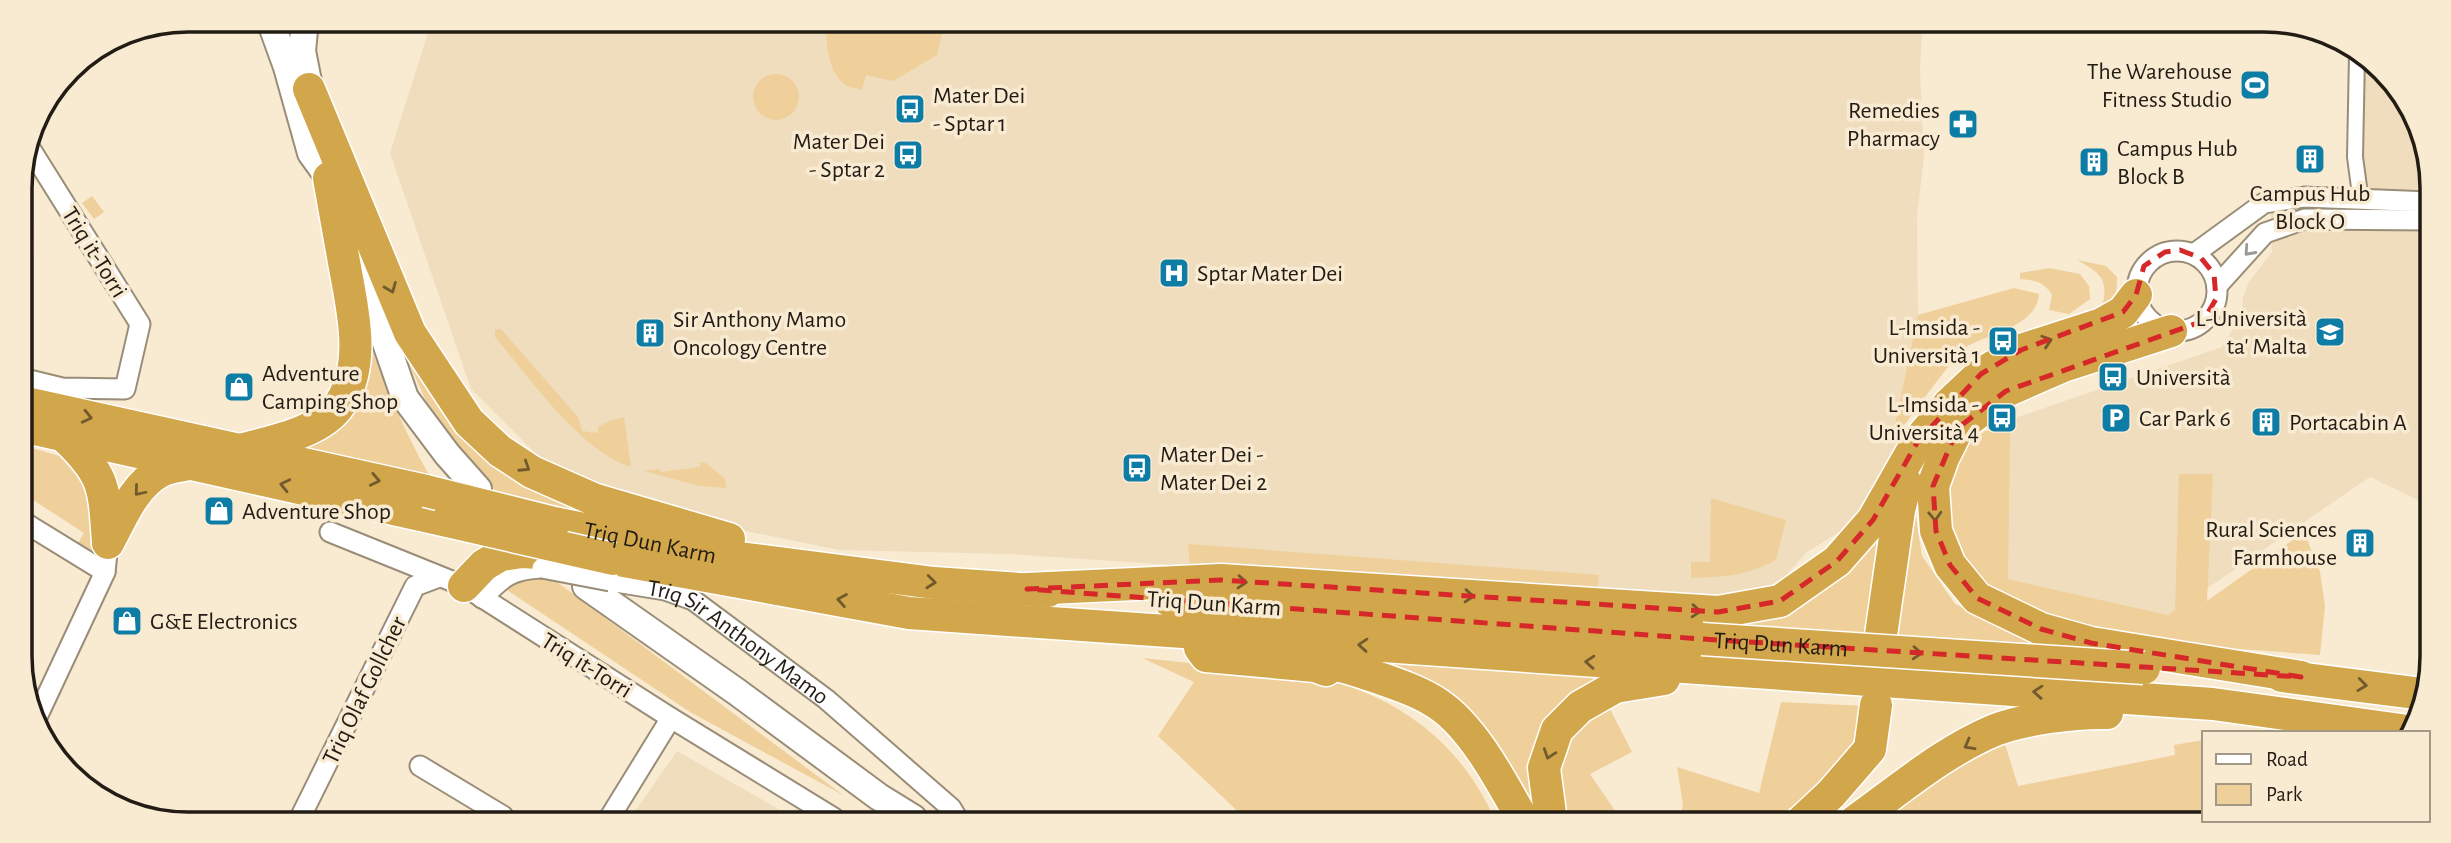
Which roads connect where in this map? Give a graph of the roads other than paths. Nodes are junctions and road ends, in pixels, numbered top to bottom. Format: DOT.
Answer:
graph roads {
  1 [pos="274,32"];
  2 [pos="304,32"];
  3 [pos="2357,63"];
  4 [pos="309,89"];
  5 [pos="35,156"];
  6 [pos="329,178"];
  7 [pos="2359,187"];
  8 [pos="2420,202"];
  9 [pos="2420,220"];
  10 [pos="2194,254"];
  11 [pos="2217,286"];
  12 [pos="2136,295"];
  13 [pos="2171,331"];
  14 [pos="32,381"];
  15 [pos="32,405"];
  16 [pos="1958,428"];
  17 [pos="32,429"];
  18 [pos="66,438"];
  19 [pos="1918,441"];
  20 [pos="236,451"];
  21 [pos="190,464"];
  22 [pos="478,489"];
  23 [pos="1899,510"];
  24 [pos="32,525"];
  25 [pos="330,532"];
  26 [pos="106,558"];
  27 [pos="839,571"];
  28 [pos="603,575"];
  29 [pos="462,587"];
  30 [pos="1027,589"];
  31 [pos="909,613"];
  32 [pos="1881,635"];
  33 [pos="1200,648"];
  34 [pos="1805,677"];
  35 [pos="2301,677"];
  36 [pos="2415,693"];
  37 [pos="1876,705"];
  38 [pos="41,708"];
  39 [pos="671,718"];
  40 [pos="2326,726"];
  41 [pos="2401,731"];
  42 [pos="420,766"];
  43 [pos="879,797"];
  44 [pos="1503,811"];
  45 [pos="1519,811"];
  46 [pos="1550,811"];
  47 [pos="1812,811"];
  48 [pos="1870,811"];
  49 [pos="303,812"];
  50 [pos="496,812"];
  51 [pos="613,812"];
  52 [pos="824,812"];
  53 [pos="892,812"];
  54 [pos="903,812"];
  55 [pos="953,812"];
  1 -- 6 [label="main road"];
  2 -- 4 [label="main road"];
  3 -- 7 [label="street"];
  4 -- 6 [label="main road"];
  4 -- 27 [label="highway, one-way"];
  5 -- 14 [label="street, Triq it-Torri"];
  6 -- 20 [label="highway"];
  6 -- 22 [label="main road"];
  8 -- 10 [label="street"];
  9 -- 11 [label="street, one-way"];
  10 -- 11 [label="street"];
  10 -- 12 [label="street"];
  11 -- 13 [label="street"];
  12 -- 13 [label="street"];
  19 -- 12 [label="highway, one-way"];
  13 -- 16 [label="highway"];
  15 -- 20 [label="highway, Triq Dun Karm, one-way"];
  16 -- 23 [label="highway"];
  16 -- 35 [label="highway, one-way"];
  17 -- 18 [label="highway, Triq Dun Karm"];
  18 -- 21 [label="highway, Triq Dun Karm"];
  18 -- 26 [label="highway"];
  19 -- 23 [label="highway"];
  30 -- 19 [label="highway, one-way"];
  20 -- 27 [label="highway, Triq Dun Karm, one-way, bridge"];
  21 -- 26 [label="highway, one-way"];
  28 -- 21 [label="highway, Triq Dun Karm, one-way, bridge"];
  23 -- 32 [label="highway"];
  24 -- 26 [label="street"];
  25 -- 29 [label="street, Triq it-Torri"];
  26 -- 38 [label="street"];
  27 -- 30 [label="highway, Triq Dun Karm, one-way"];
  28 -- 29 [label="street, Triq Sir Anthony Mamo, bridge"];
  28 -- 29 [label="highway"];
  31 -- 28 [label="highway, Triq Dun Karm, one-way"];
  28 -- 43 [label="main road, Triq Sir Anthony Mamo"];
  28 -- 55 [label="street, Triq Sir Anthony Mamo"];
  29 -- 39 [label="street, Triq it-Torri"];
  29 -- 49 [label="street, Triq Olaf Gollcher"];
  30 -- 35 [label="highway, Triq Dun Karm, one-way, bridge"];
  31 -- 33 [label="highway"];
  34 -- 31 [label="highway, Triq Dun Karm, one-way"];
  33 -- 44 [label="highway"];
  33 -- 45 [label="highway"];
  40 -- 34 [label="highway, Triq Dun Karm, one-way"];
  34 -- 46 [label="highway, one-way"];
  35 -- 36 [label="highway, Triq Dun Karm, one-way"];
  37 -- 47 [label="highway"];
  39 -- 51 [label="street"];
  39 -- 52 [label="street, Triq it-Torri"];
  40 -- 41 [label="highway, Triq Dun Karm"];
  40 -- 48 [label="highway, one-way"];
  42 -- 50 [label="street"];
  43 -- 53 [label="main road"];
  43 -- 54 [label="main road, Triq Sir Anthony Mamo"];
}
